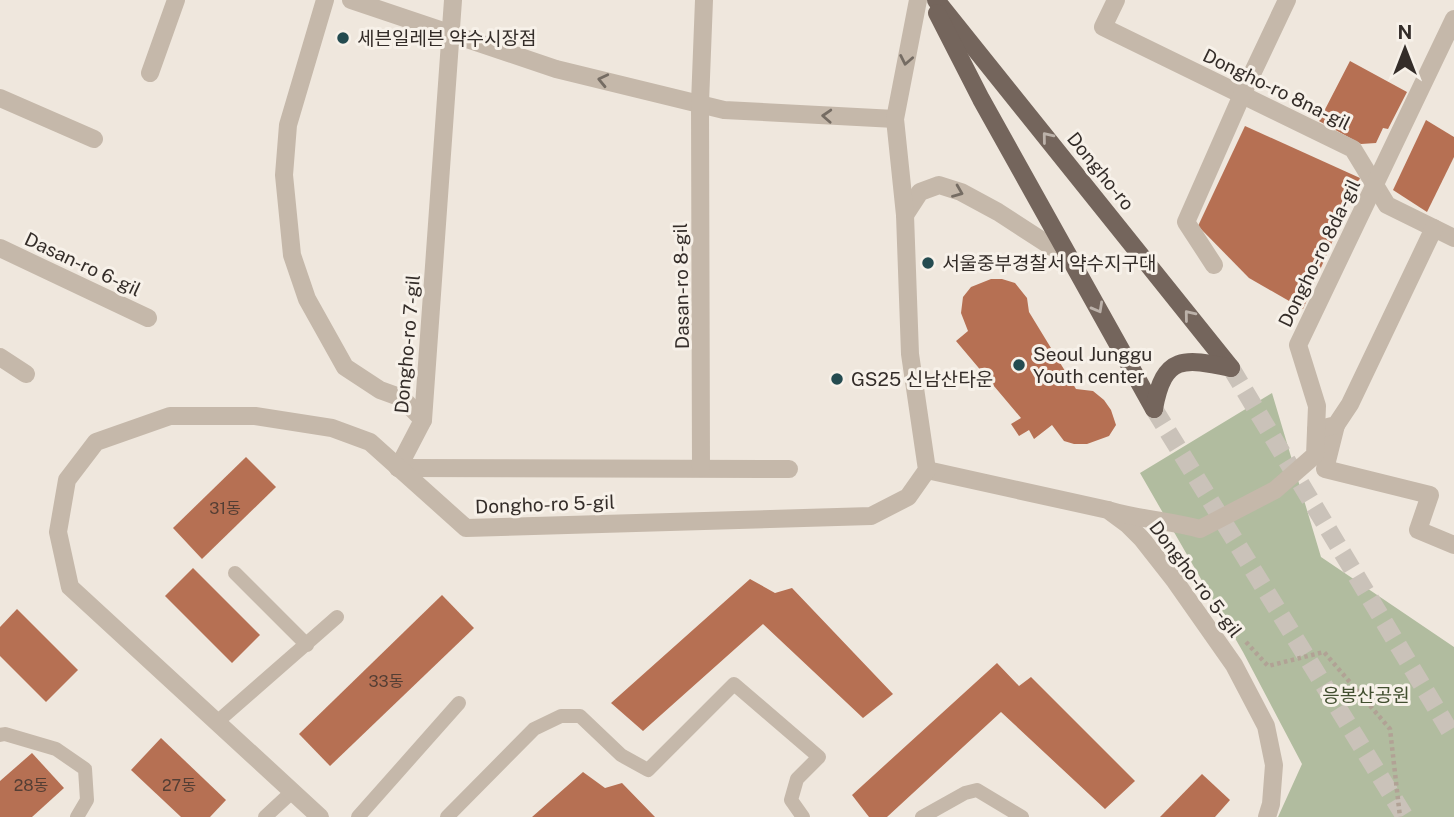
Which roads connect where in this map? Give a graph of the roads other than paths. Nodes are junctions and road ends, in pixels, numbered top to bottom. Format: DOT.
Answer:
graph roads {
  1 [pos="176,0"];
  2 [pos="325,0"];
  3 [pos="351,0"];
  4 [pos="453,0"];
  5 [pos="704,0"];
  6 [pos="918,0"];
  7 [pos="930,0"];
  8 [pos="936,0"];
  9 [pos="1116,0"];
  10 [pos="1287,0"];
  11 [pos="1454,19"];
  12 [pos="450,34"];
  13 [pos="150,73"];
  14 [pos="1242,95"];
  15 [pos="0,98"];
  16 [pos="700,103"];
  17 [pos="895,119"];
  18 [pos="94,139"];
  19 [pos="1375,184"];
  20 [pos="905,215"];
  21 [pos="1434,228"];
  22 [pos="1454,238"];
  23 [pos="0,248"];
  24 [pos="1069,258"];
  25 [pos="1214,265"];
  26 [pos="148,318"];
  27 [pos="0,357"];
  28 [pos="26,374"];
  29 [pos="424,420"];
  30 [pos="1336,425"];
  31 [pos="1316,430"];
  32 [pos="398,468"];
  33 [pos="701,468"];
  34 [pos="789,468"];
  35 [pos="927,470"];
  36 [pos="1108,510"];
  37 [pos="1454,545"];
  38 [pos="234,573"];
  39 [pos="337,617"];
  40 [pos="307,645"];
  41 [pos="459,703"];
  42 [pos="216,722"];
  43 [pos="0,735"];
  44 [pos="292,791"];
  45 [pos="925,816"];
  46 [pos="77,817"];
  47 [pos="265,817"];
  48 [pos="320,817"];
  49 [pos="358,817"];
  50 [pos="447,817"];
  51 [pos="803,817"];
  52 [pos="1022,817"];
  53 [pos="1267,817"];
  1 -- 13 [label="street"];
  2 -- 29 [label="street"];
  3 -- 12 [label="street"];
  4 -- 12 [label="street, Dongho-ro 7-gil"];
  5 -- 16 [label="street, Dasan-ro 8-gil"];
  6 -- 17 [label="street, one-way"];
  7 -- 24 [label="main road"];
  24 -- 8 [label="main road, Dongho-ro, one-way"];
  9 -- 14 [label="street, Dongho-ro 8na-gil"];
  10 -- 14 [label="street"];
  11 -- 19 [label="street, Dongho-ro 8da-gil"];
  16 -- 12 [label="street, one-way"];
  12 -- 29 [label="street, Dongho-ro 7-gil"];
  14 -- 19 [label="street, Dongho-ro 8na-gil"];
  14 -- 25 [label="street"];
  15 -- 18 [label="street"];
  17 -- 16 [label="street, one-way"];
  16 -- 33 [label="street, Dasan-ro 8-gil"];
  17 -- 20 [label="street"];
  19 -- 21 [label="street, Dongho-ro 8na-gil"];
  19 -- 31 [label="street, Dongho-ro 8da-gil"];
  20 -- 24 [label="street, one-way"];
  20 -- 35 [label="street"];
  21 -- 22 [label="street, Dongho-ro 8na-gil"];
  21 -- 30 [label="street"];
  23 -- 26 [label="street, Dasan-ro 6-gil"];
  27 -- 28 [label="street"];
  29 -- 32 [label="street, Dongho-ro 7-gil"];
  30 -- 31 [label="street"];
  30 -- 37 [label="street"];
  31 -- 36 [label="street, Dongho-ro 8da-gil"];
  32 -- 33 [label="street"];
  32 -- 35 [label="street, Dongho-ro 5-gil"];
  32 -- 42 [label="street, Dongho-ro 5-gil"];
  33 -- 34 [label="street"];
  35 -- 36 [label="street, Dongho-ro 5-gil"];
  36 -- 53 [label="street, Dongho-ro 5-gil"];
  38 -- 40 [label="lane"];
  39 -- 40 [label="lane"];
  40 -- 42 [label="lane"];
  41 -- 49 [label="lane"];
  42 -- 44 [label="street, Dongho-ro 5-gil"];
  43 -- 46 [label="lane"];
  44 -- 47 [label="lane"];
  44 -- 48 [label="street, Dongho-ro 5-gil"];
  45 -- 52 [label="lane"];
  50 -- 51 [label="lane"];
}
